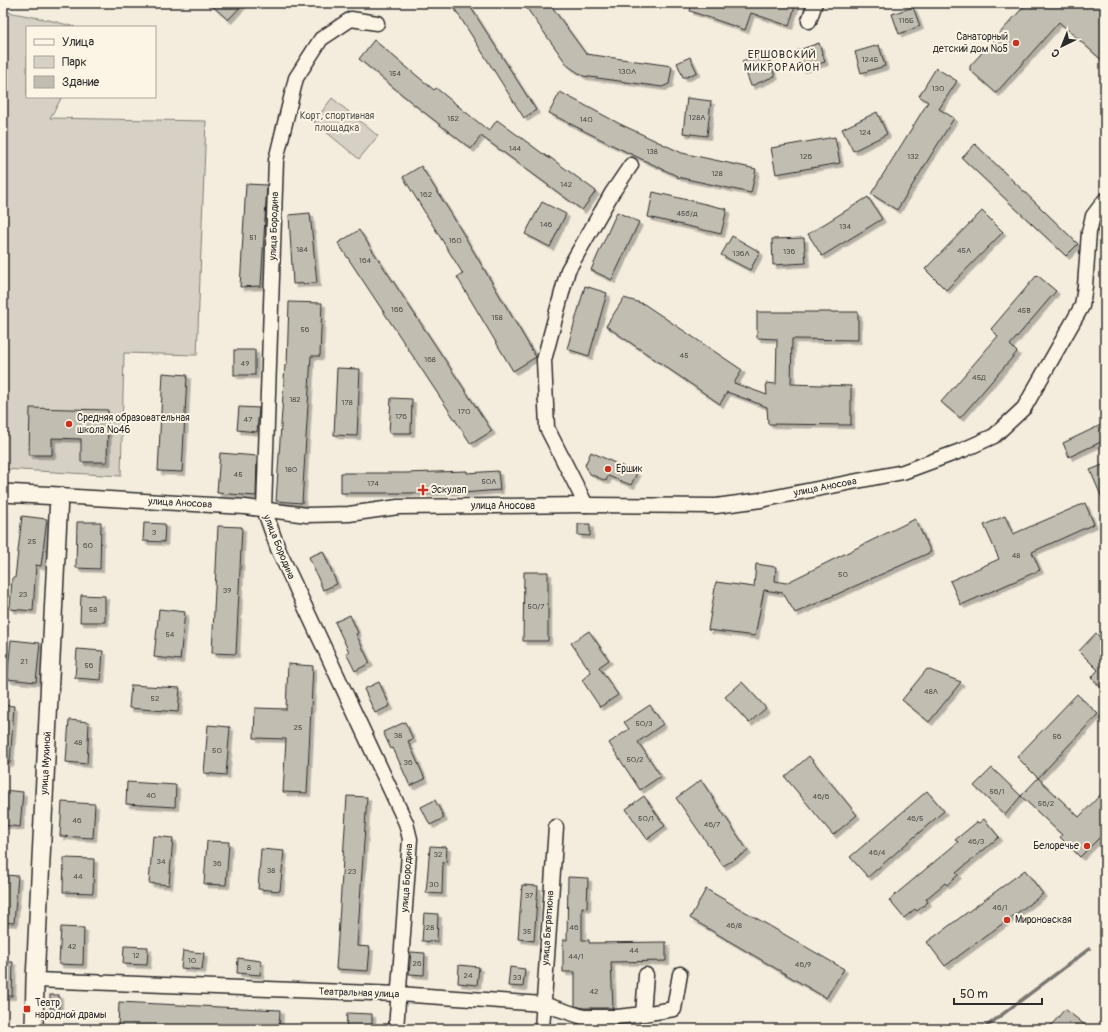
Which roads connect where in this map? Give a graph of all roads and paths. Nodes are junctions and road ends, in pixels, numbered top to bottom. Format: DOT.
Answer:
graph roads {
  1 [pos="815,3"];
  2 [pos="809,20"];
  3 [pos="377,22"];
  4 [pos="631,165"];
  5 [pos="1105,200"];
  6 [pos="3,493"];
  7 [pos="59,496"];
  8 [pos="586,505"];
  9 [pos="264,509"];
  10 [pos="556,827"];
  11 [pos="680,974"];
  12 [pos="646,975"];
  13 [pos="35,980"];
  14 [pos="398,994"];
  15 [pos="543,1004"];
  16 [pos="643,1014"];
  17 [pos="34,1029"];
  18 [pos="396,1029"];
  19 [pos="542,1029"];
  1 -- 2 [label="street"];
  3 -- 9 [label="street, улица Бородина"];
  4 -- 8 [label="street"];
  5 -- 8 [label="street, улица Аносова"];
  6 -- 7 [label="street, улица Аносова"];
  7 -- 9 [label="street, улица Аносова"];
  7 -- 13 [label="street, улица Мухиной"];
  8 -- 9 [label="street, улица Аносова"];
  9 -- 14 [label="street, улица Бородина"];
  10 -- 15 [label="street, улица Багратиона"];
  11 -- 16 [label="street, Театральная улица"];
  12 -- 16 [label="street"];
  13 -- 14 [label="street, Театральная улица"];
  13 -- 17 [label="street, улица Мухиной"];
  14 -- 15 [label="street, Театральная улица"];
  14 -- 18 [label="street, улица Бородина"];
  15 -- 16 [label="street, Театральная улица"];
  15 -- 19 [label="street, улица Багратиона"];
}
